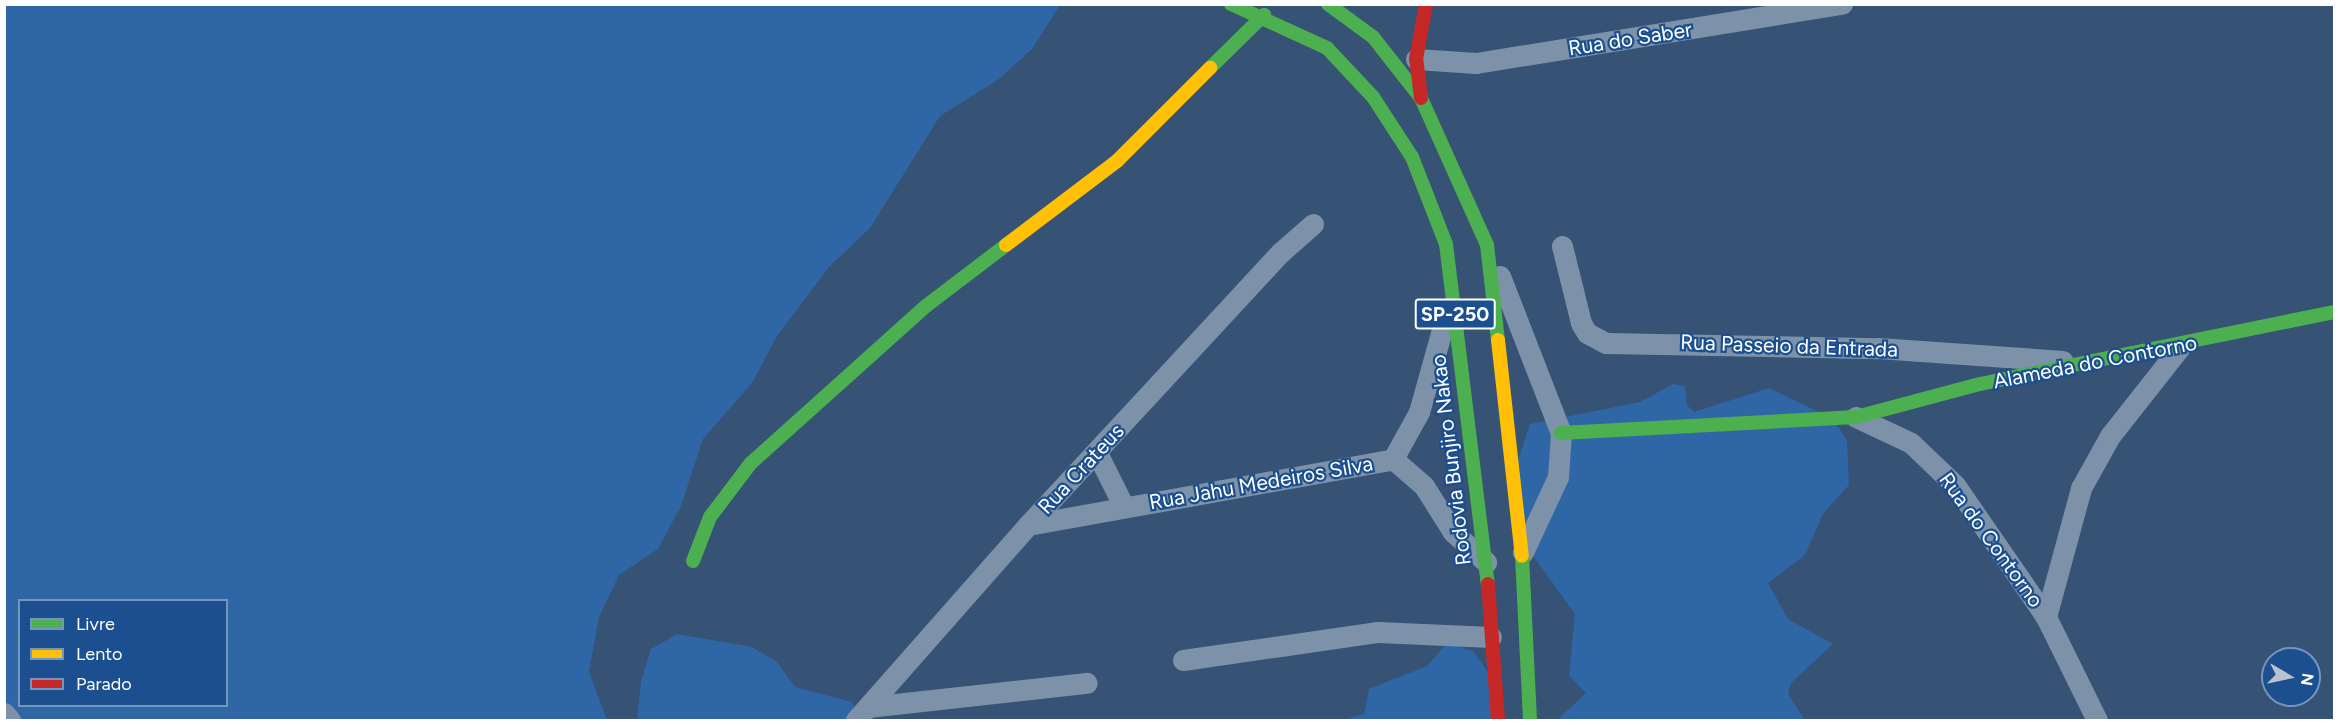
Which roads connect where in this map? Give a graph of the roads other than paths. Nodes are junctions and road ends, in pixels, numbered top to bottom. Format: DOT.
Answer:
graph roads {
  1 [pos="1231,4"];
  2 [pos="1328,4"];
  3 [pos="1842,4"];
  4 [pos="1424,7"];
  5 [pos="1264,15"];
  6 [pos="1416,59"];
  7 [pos="1421,98"];
  8 [pos="1313,224"];
  9 [pos="1446,244"];
  10 [pos="1487,245"];
  11 [pos="1562,246"];
  12 [pos="2334,312"];
  13 [pos="2180,347"];
  14 [pos="2084,363"];
  15 [pos="1856,417"];
  16 [pos="1561,433"];
  17 [pos="1097,453"];
  18 [pos="1393,459"];
  19 [pos="1124,507"];
  20 [pos="1028,525"];
  21 [pos="1522,555"];
  22 [pos="693,561"];
  23 [pos="1486,562"];
  24 [pos="2046,617"];
  25 [pos="1491,637"];
  26 [pos="1183,660"];
  27 [pos="1087,683"];
  28 [pos="4,713"];
  29 [pos="862,714"];
  30 [pos="10,720"];
  31 [pos="1498,720"];
  32 [pos="1530,720"];
  33 [pos="2097,720"];
  1 -- 5 [label="street, Rodovia Bunjiro Nakao / SP-250"];
  2 -- 7 [label="street, SP-250"];
  3 -- 6 [label="street, Rua do Saber"];
  4 -- 6 [label="street"];
  5 -- 9 [label="street, Rodovia Bunjiro Nakao / SP-250"];
  5 -- 22 [label="street"];
  6 -- 7 [label="street"];
  7 -- 10 [label="street, SP-250"];
  8 -- 17 [label="street, Rua Crateus"];
  9 -- 18 [label="street"];
  9 -- 23 [label="street, Rodovia Bunjiro Nakao / SP-250"];
  10 -- 16 [label="street"];
  10 -- 21 [label="street, SP-250"];
  11 -- 14 [label="street, Rua Passeio da Entrada"];
  12 -- 13 [label="street, Alameda do Contorno"];
  13 -- 14 [label="street, Alameda do Contorno"];
  13 -- 24 [label="street, Rua do Contorno"];
  14 -- 15 [label="street, Alameda do Contorno"];
  15 -- 16 [label="street, Alameda do Contorno"];
  15 -- 24 [label="street, Rua do Contorno"];
  16 -- 21 [label="street"];
  17 -- 19 [label="street"];
  17 -- 20 [label="street, Rua Crateus"];
  18 -- 19 [label="street, Rua Jahu Medeiros Silva"];
  18 -- 23 [label="street, Rua Jahu Medeiros Silva"];
  19 -- 20 [label="street, Rua Jahu Medeiros Silva"];
  20 -- 29 [label="street, Rua Crateus"];
  21 -- 32 [label="street, SP-250"];
  23 -- 25 [label="street, Rodovia Bunjiro Nakao / SP-250"];
  24 -- 33 [label="street"];
  25 -- 26 [label="street"];
  25 -- 31 [label="street, Rodovia Bunjiro Nakao / SP-250"];
  27 -- 29 [label="street"];
  28 -- 30 [label="street"];
}
